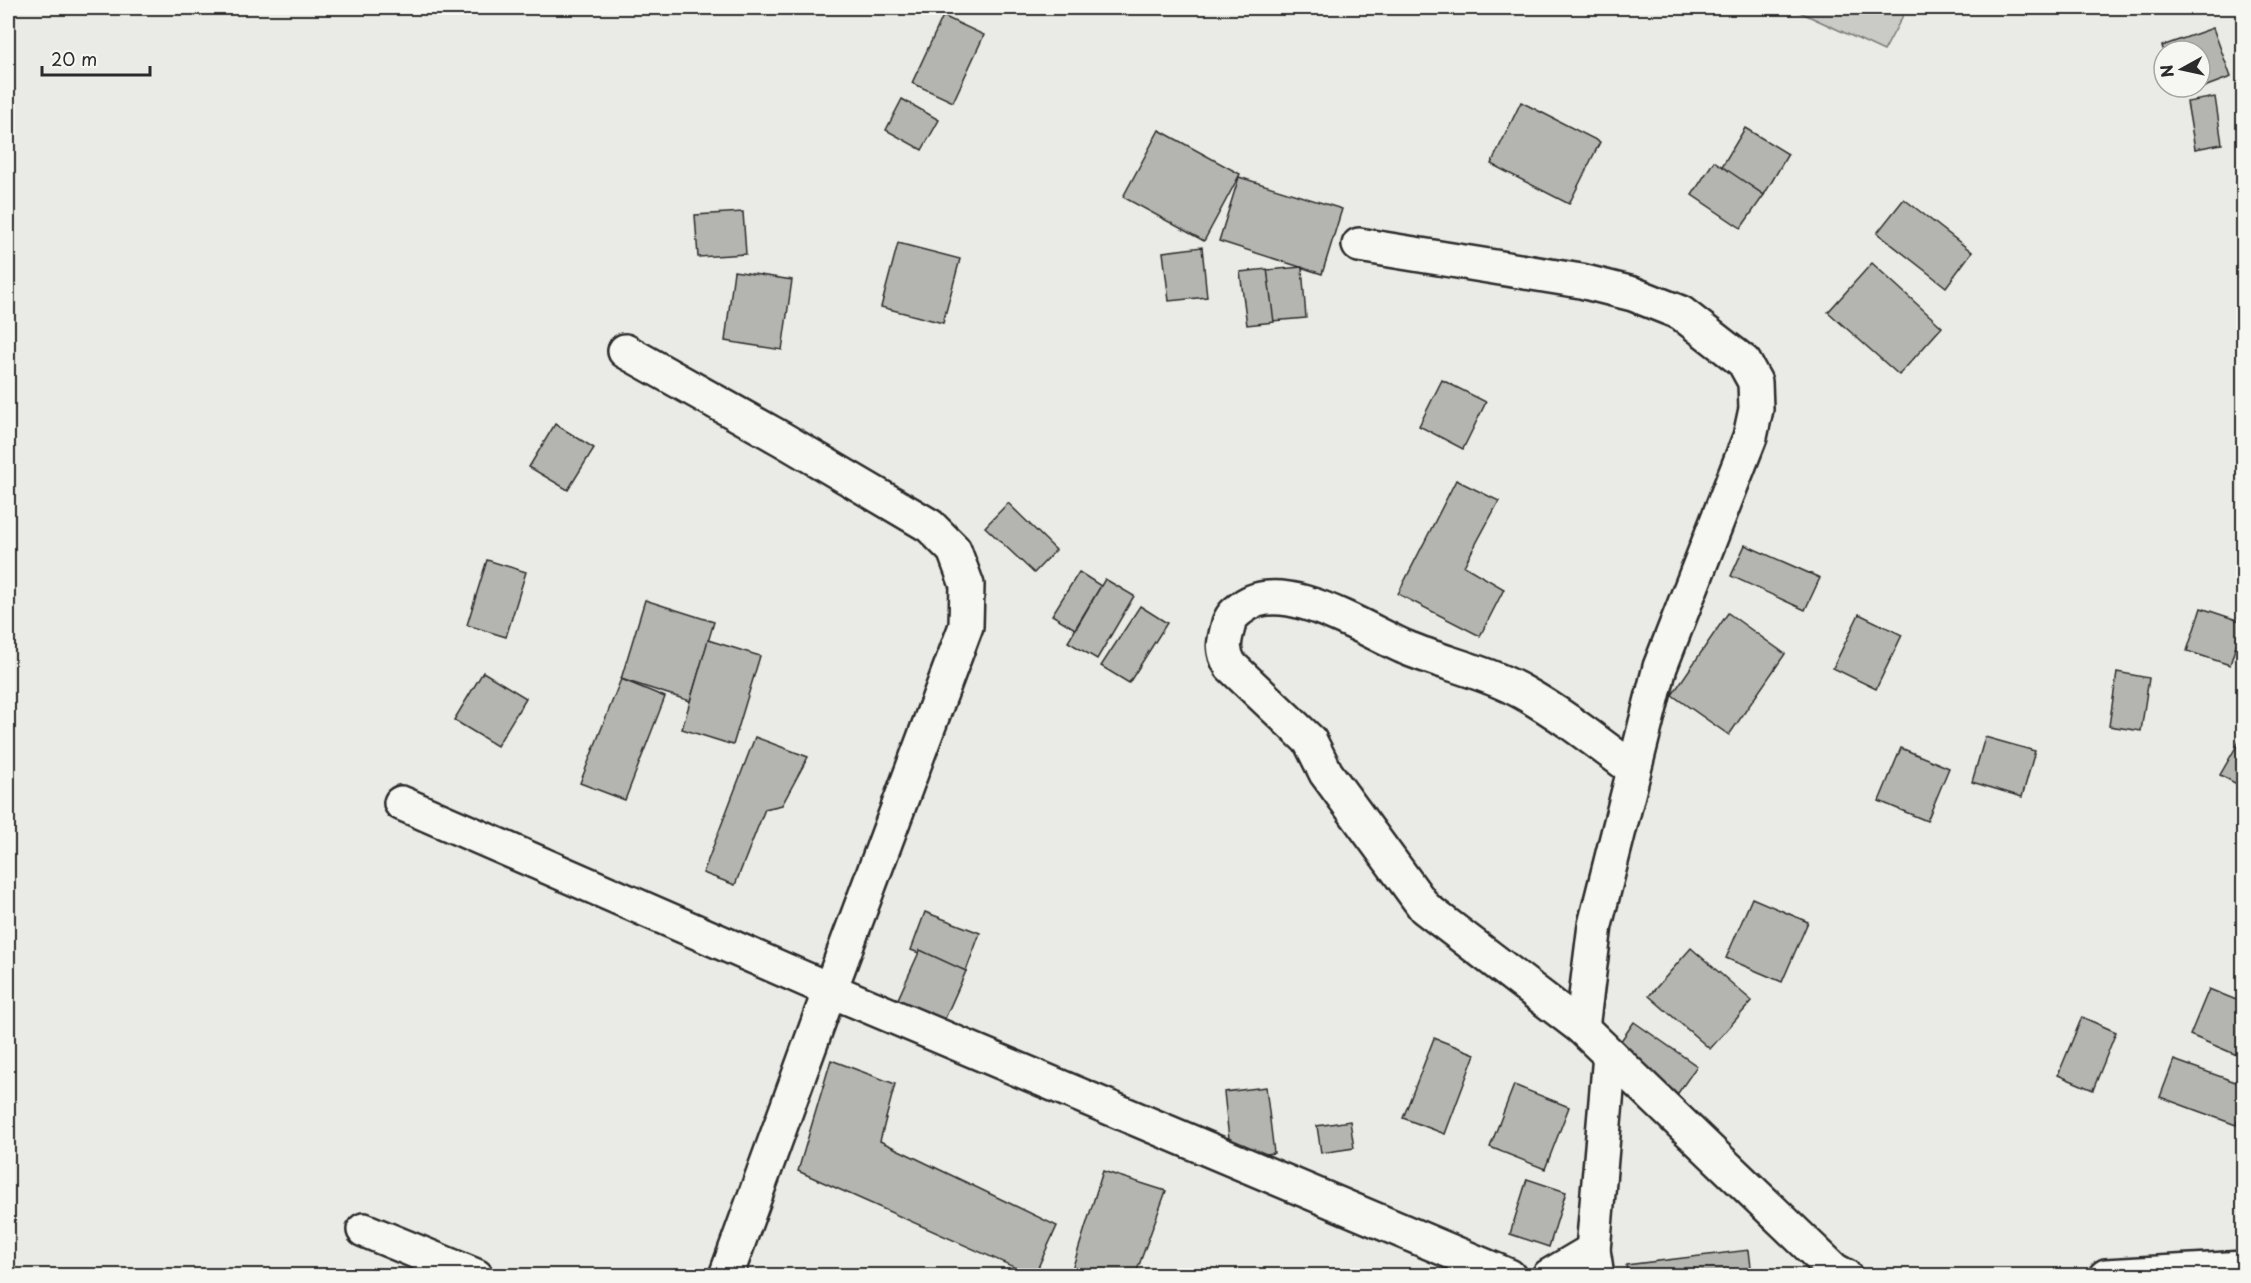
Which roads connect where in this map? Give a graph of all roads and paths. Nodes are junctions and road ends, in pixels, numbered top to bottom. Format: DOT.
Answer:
graph roads {
  1 [pos="1359,245"];
  2 [pos="625,351"];
  3 [pos="1633,769"];
  4 [pos="401,803"];
  5 [pos="830,990"];
  6 [pos="1582,1028"];
  7 [pos="1610,1055"];
  8 [pos="364,1230"];
  9 [pos="1595,1262"];
  10 [pos="2244,1268"];
  11 [pos="476,1275"];
  12 [pos="726,1275"];
  13 [pos="1509,1275"];
  14 [pos="1549,1275"];
  15 [pos="1845,1275"];
  16 [pos="2106,1275"];
  1 -- 3 [label="street"];
  2 -- 5 [label="street"];
  3 -- 6 [label="street"];
  3 -- 6 [label="street"];
  4 -- 5 [label="street"];
  5 -- 12 [label="street"];
  5 -- 13 [label="street"];
  6 -- 7 [label="street"];
  7 -- 9 [label="street"];
  7 -- 15 [label="street"];
  8 -- 11 [label="street"];
  9 -- 14 [label="street"];
  10 -- 16 [label="street"];
}
